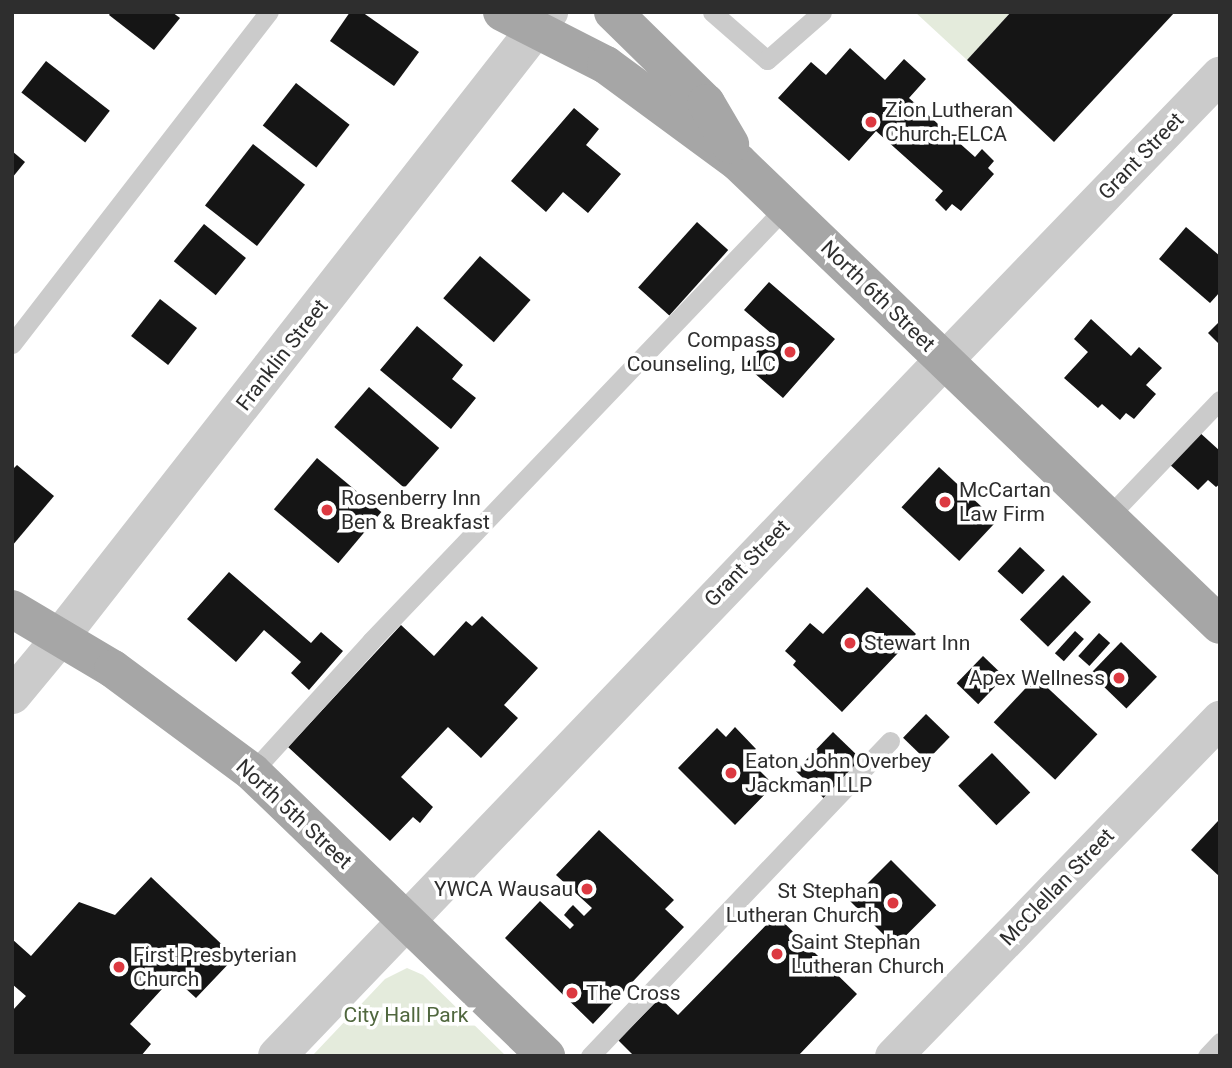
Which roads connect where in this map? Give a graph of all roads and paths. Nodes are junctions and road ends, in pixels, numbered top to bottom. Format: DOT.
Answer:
graph roads {
  1 [pos="269,12"];
  2 [pos="502,12"];
  3 [pos="612,12"];
  4 [pos="712,12"];
  5 [pos="822,12"];
  6 [pos="543,20"];
  7 [pos="1220,75"];
  8 [pos="738,162"];
  9 [pos="785,208"];
  10 [pos="12,344"];
  11 [pos="944,360"];
  12 [pos="1220,400"];
  13 [pos="1108,517"];
  14 [pos="12,609"];
  15 [pos="1220,625"];
  16 [pos="60,637"];
  17 [pos="12,695"];
  18 [pos="1220,718"];
  19 [pos="890,741"];
  20 [pos="251,772"];
  21 [pos="405,920"];
  22 [pos="1220,1042"];
  23 [pos="277,1056"];
  24 [pos="546,1056"];
  25 [pos="590,1056"];
  26 [pos="894,1056"];
  27 [pos="1207,1056"];
  1 -- 10 [label="lane"];
  2 -- 6 [label="main road, North 6th Street"];
  3 -- 8 [label="main road"];
  4 -- 5 [label="lane"];
  6 -- 8 [label="main road, North 6th Street"];
  6 -- 16 [label="street, Franklin Street"];
  7 -- 11 [label="street, Grant Street"];
  8 -- 9 [label="main road, North 6th Street"];
  9 -- 11 [label="main road, North 6th Street"];
  9 -- 20 [label="lane"];
  11 -- 13 [label="main road, North 6th Street"];
  11 -- 21 [label="street, Grant Street"];
  12 -- 13 [label="lane"];
  13 -- 15 [label="main road, North 6th Street"];
  14 -- 16 [label="main road, North 5th Street"];
  16 -- 17 [label="street, Franklin Street"];
  16 -- 20 [label="main road, North 5th Street"];
  18 -- 26 [label="street, McClellan Street"];
  19 -- 25 [label="lane"];
  20 -- 21 [label="main road, North 5th Street"];
  21 -- 23 [label="street, Grant Street"];
  21 -- 24 [label="main road, North 5th Street"];
  22 -- 27 [label="lane"];
}
